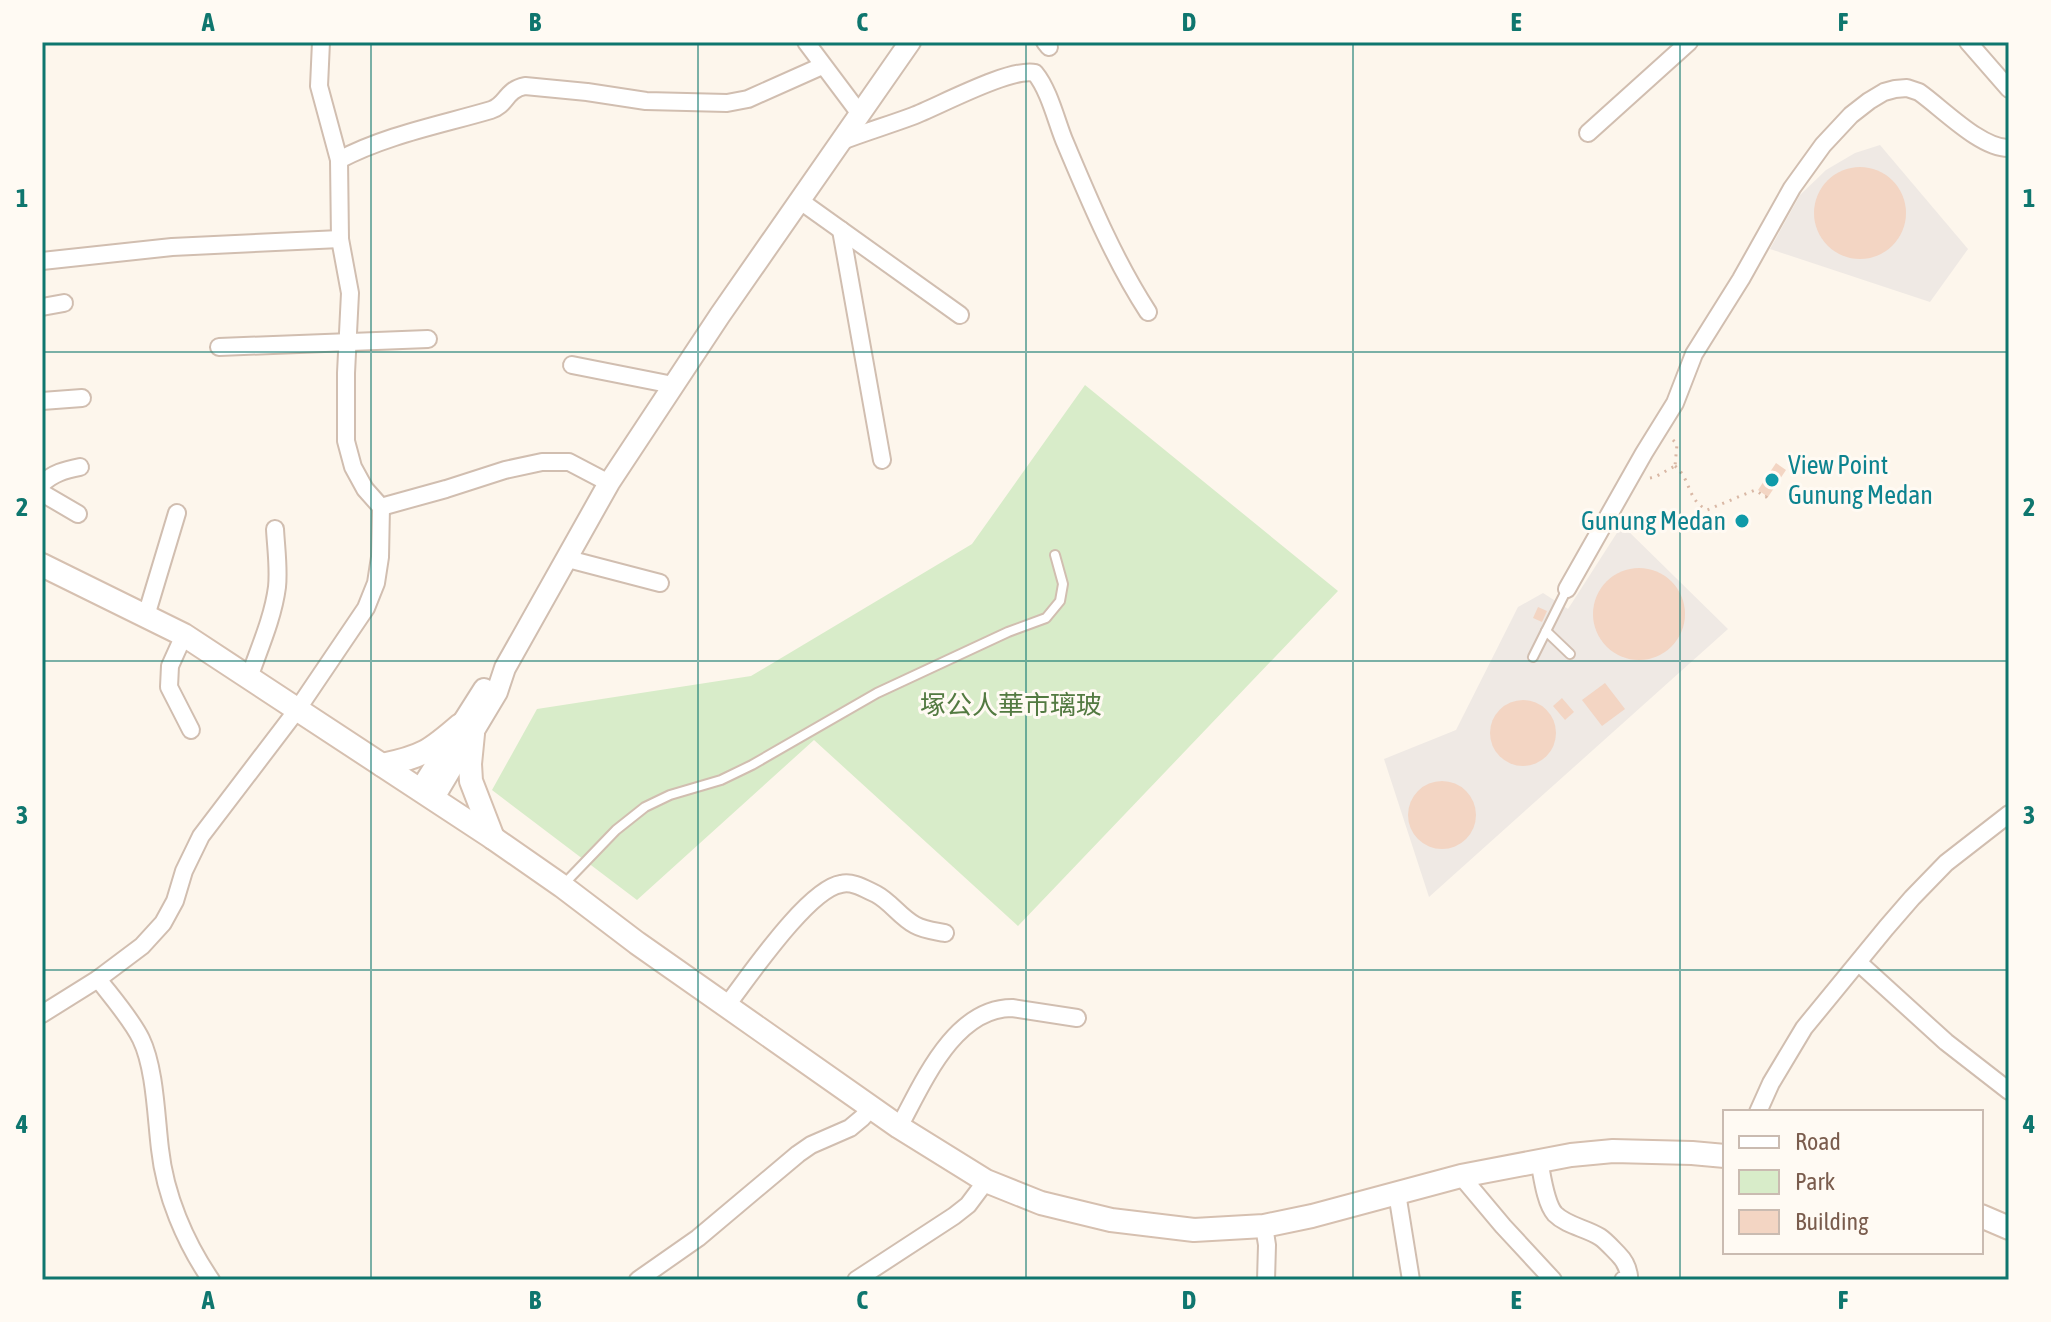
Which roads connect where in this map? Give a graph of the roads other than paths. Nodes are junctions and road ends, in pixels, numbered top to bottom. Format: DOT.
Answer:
graph roads {
  1 [pos="321,42"];
  2 [pos="806,42"];
  3 [pos="1689,42"];
  4 [pos="1968,42"];
  5 [pos="901,46"];
  6 [pos="822,66"];
  7 [pos="2009,89"];
  8 [pos="860,114"];
  9 [pos="1588,133"];
  10 [pos="842,141"];
  11 [pos="2009,148"];
  12 [pos="339,160"];
  13 [pos="799,200"];
  14 [pos="841,230"];
  15 [pos="340,239"];
  16 [pos="42,261"];
  17 [pos="64,303"];
  18 [pos="42,307"];
  19 [pos="1148,312"];
  20 [pos="960,315"];
  21 [pos="428,339"];
  22 [pos="347,342"];
  23 [pos="219,347"];
  24 [pos="572,365"];
  25 [pos="673,385"];
  26 [pos="82,398"];
  27 [pos="42,401"];
  28 [pos="882,460"];
  29 [pos="80,467"];
  30 [pos="609,483"];
  31 [pos="42,484"];
  32 [pos="42,493"];
  33 [pos="381,507"];
  34 [pos="177,513"];
  35 [pos="78,514"];
  36 [pos="275,529"];
  37 [pos="1055,555"];
  38 [pos="568,559"];
  39 [pos="42,565"];
  40 [pos="660,583"];
  41 [pos="1567,589"];
  42 [pos="146,616"];
  43 [pos="1546,631"];
  44 [pos="184,635"];
  45 [pos="1570,654"];
  46 [pos="1533,657"];
  47 [pos="249,678"];
  48 [pos="297,710"];
  49 [pos="191,730"];
  50 [pos="466,730"];
  51 [pos="382,765"];
  52 [pos="427,794"];
  53 [pos="2009,814"];
  54 [pos="493,838"];
  55 [pos="562,886"];
  56 [pos="945,933"];
  57 [pos="1859,963"];
  58 [pos="98,979"];
  59 [pos="727,1005"];
  60 [pos="42,1014"];
  61 [pos="1077,1018"];
  62 [pos="2009,1091"];
  63 [pos="872,1107"];
  64 [pos="1759,1110"];
  65 [pos="899,1127"];
  66 [pos="1723,1156"];
  67 [pos="1539,1160"];
  68 [pos="1461,1176"];
  69 [pos="986,1181"];
  70 [pos="1397,1193"];
  71 [pos="1983,1217"];
  72 [pos="1264,1226"];
  73 [pos="2009,1228"];
  74 [pos="211,1280"];
  75 [pos="638,1280"];
  76 [pos="856,1280"];
  77 [pos="1266,1280"];
  78 [pos="1411,1280"];
  79 [pos="1553,1280"];
  80 [pos="1623,1280"];
  1 -- 12 [label="street"];
  2 -- 6 [label="street"];
  3 -- 9 [label="street"];
  4 -- 7 [label="street"];
  5 -- 8 [label="street"];
  6 -- 8 [label="street"];
  6 -- 12 [label="street"];
  8 -- 10 [label="street"];
  10 -- 13 [label="street"];
  10 -- 19 [label="street"];
  11 -- 41 [label="street"];
  12 -- 15 [label="street"];
  13 -- 14 [label="street"];
  13 -- 25 [label="street"];
  14 -- 20 [label="street"];
  14 -- 28 [label="street"];
  15 -- 16 [label="street"];
  15 -- 22 [label="street"];
  17 -- 18 [label="street"];
  21 -- 22 [label="street"];
  22 -- 23 [label="street"];
  22 -- 33 [label="street"];
  24 -- 25 [label="street"];
  25 -- 30 [label="street"];
  26 -- 27 [label="street"];
  29 -- 31 [label="street"];
  30 -- 33 [label="street"];
  30 -- 38 [label="street"];
  32 -- 35 [label="street"];
  33 -- 48 [label="street"];
  34 -- 42 [label="street"];
  36 -- 47 [label="street"];
  37 -- 55 [label="lane"];
  38 -- 40 [label="street"];
  38 -- 50 [label="street"];
  39 -- 42 [label="main road"];
  41 -- 43 [label="lane"];
  42 -- 44 [label="main road"];
  43 -- 45 [label="lane"];
  43 -- 46 [label="lane"];
  44 -- 47 [label="main road"];
  44 -- 49 [label="street"];
  47 -- 48 [label="main road"];
  48 -- 51 [label="main road"];
  48 -- 58 [label="street"];
  50 -- 51 [label="main road"];
  50 -- 52 [label="street"];
  50 -- 54 [label="main road"];
  51 -- 52 [label="main road"];
  52 -- 54 [label="main road"];
  53 -- 57 [label="street"];
  54 -- 55 [label="main road"];
  55 -- 59 [label="main road"];
  56 -- 59 [label="street"];
  57 -- 62 [label="street"];
  57 -- 64 [label="street"];
  58 -- 60 [label="street"];
  58 -- 74 [label="street"];
  59 -- 63 [label="main road"];
  61 -- 65 [label="street"];
  63 -- 65 [label="main road"];
  63 -- 75 [label="street"];
  65 -- 69 [label="main road"];
  66 -- 67 [label="main road"];
  67 -- 68 [label="main road"];
  67 -- 80 [label="street"];
  68 -- 70 [label="main road"];
  68 -- 79 [label="street"];
  69 -- 72 [label="main road"];
  69 -- 76 [label="street"];
  70 -- 72 [label="main road"];
  70 -- 78 [label="street"];
  71 -- 73 [label="main road"];
  72 -- 77 [label="street"];
}
